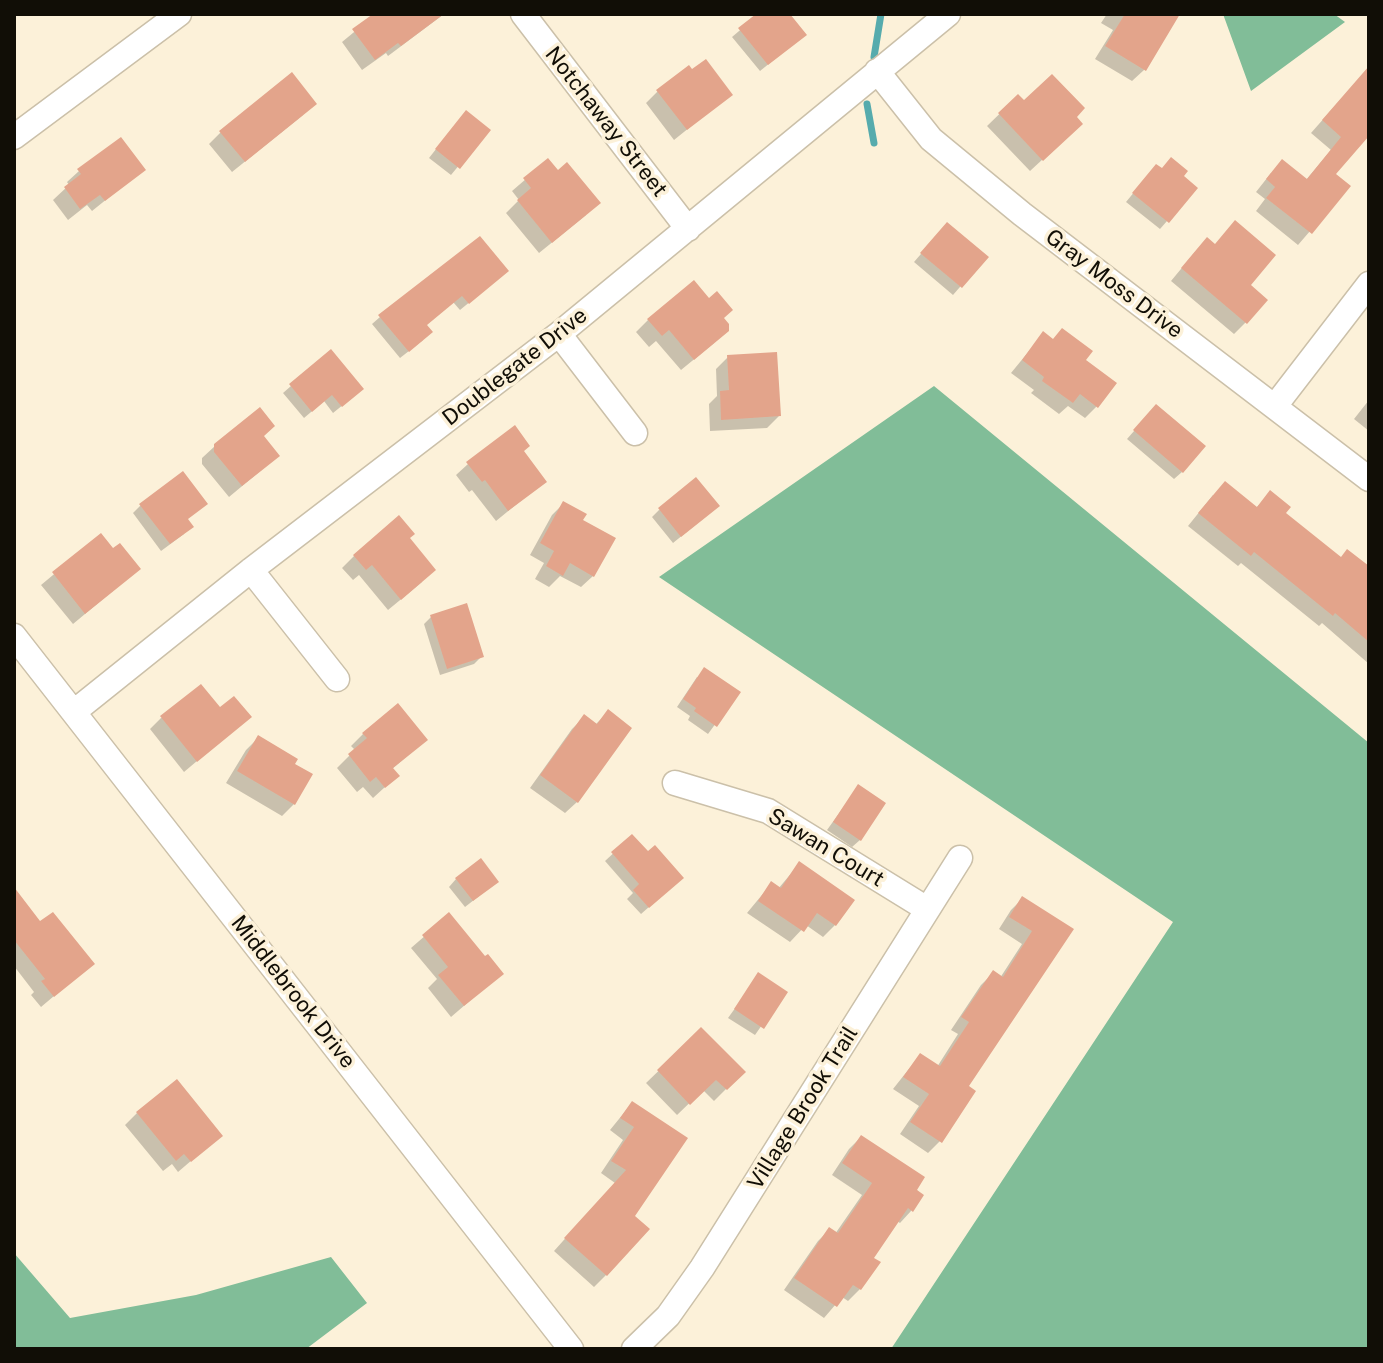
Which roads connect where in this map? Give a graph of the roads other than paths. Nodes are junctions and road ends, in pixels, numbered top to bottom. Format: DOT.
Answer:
graph roads {
  1 [pos="179,14"];
  2 [pos="523,14"];
  3 [pos="948,14"];
  4 [pos="877,71"];
  5 [pos="14,137"];
  6 [pos="688,229"];
  7 [pos="1369,284"];
  8 [pos="559,334"];
  9 [pos="1275,406"];
  10 [pos="635,433"];
  11 [pos="1369,479"];
  12 [pos="251,570"];
  13 [pos="14,636"];
  14 [pos="337,679"];
  15 [pos="75,711"];
  16 [pos="675,783"];
  17 [pos="960,858"];
  18 [pos="927,909"];
  19 [pos="571,1349"];
  20 [pos="634,1349"];
  1 -- 5 [label="street"];
  2 -- 6 [label="street, Notchaway Street"];
  3 -- 4 [label="street, Doublegate Drive"];
  4 -- 6 [label="street, Doublegate Drive"];
  4 -- 9 [label="street, Gray Moss Drive"];
  6 -- 8 [label="street, Doublegate Drive"];
  7 -- 9 [label="street"];
  8 -- 10 [label="street"];
  8 -- 12 [label="street, Doublegate Drive"];
  9 -- 11 [label="street, Gray Moss Drive"];
  12 -- 14 [label="street"];
  12 -- 15 [label="street, Doublegate Drive"];
  13 -- 15 [label="street, Middlebrook Drive"];
  15 -- 19 [label="street, Middlebrook Drive"];
  16 -- 18 [label="street, Sawan Court"];
  17 -- 18 [label="street, Village Brook Trail"];
  18 -- 20 [label="street, Village Brook Trail"];
}
